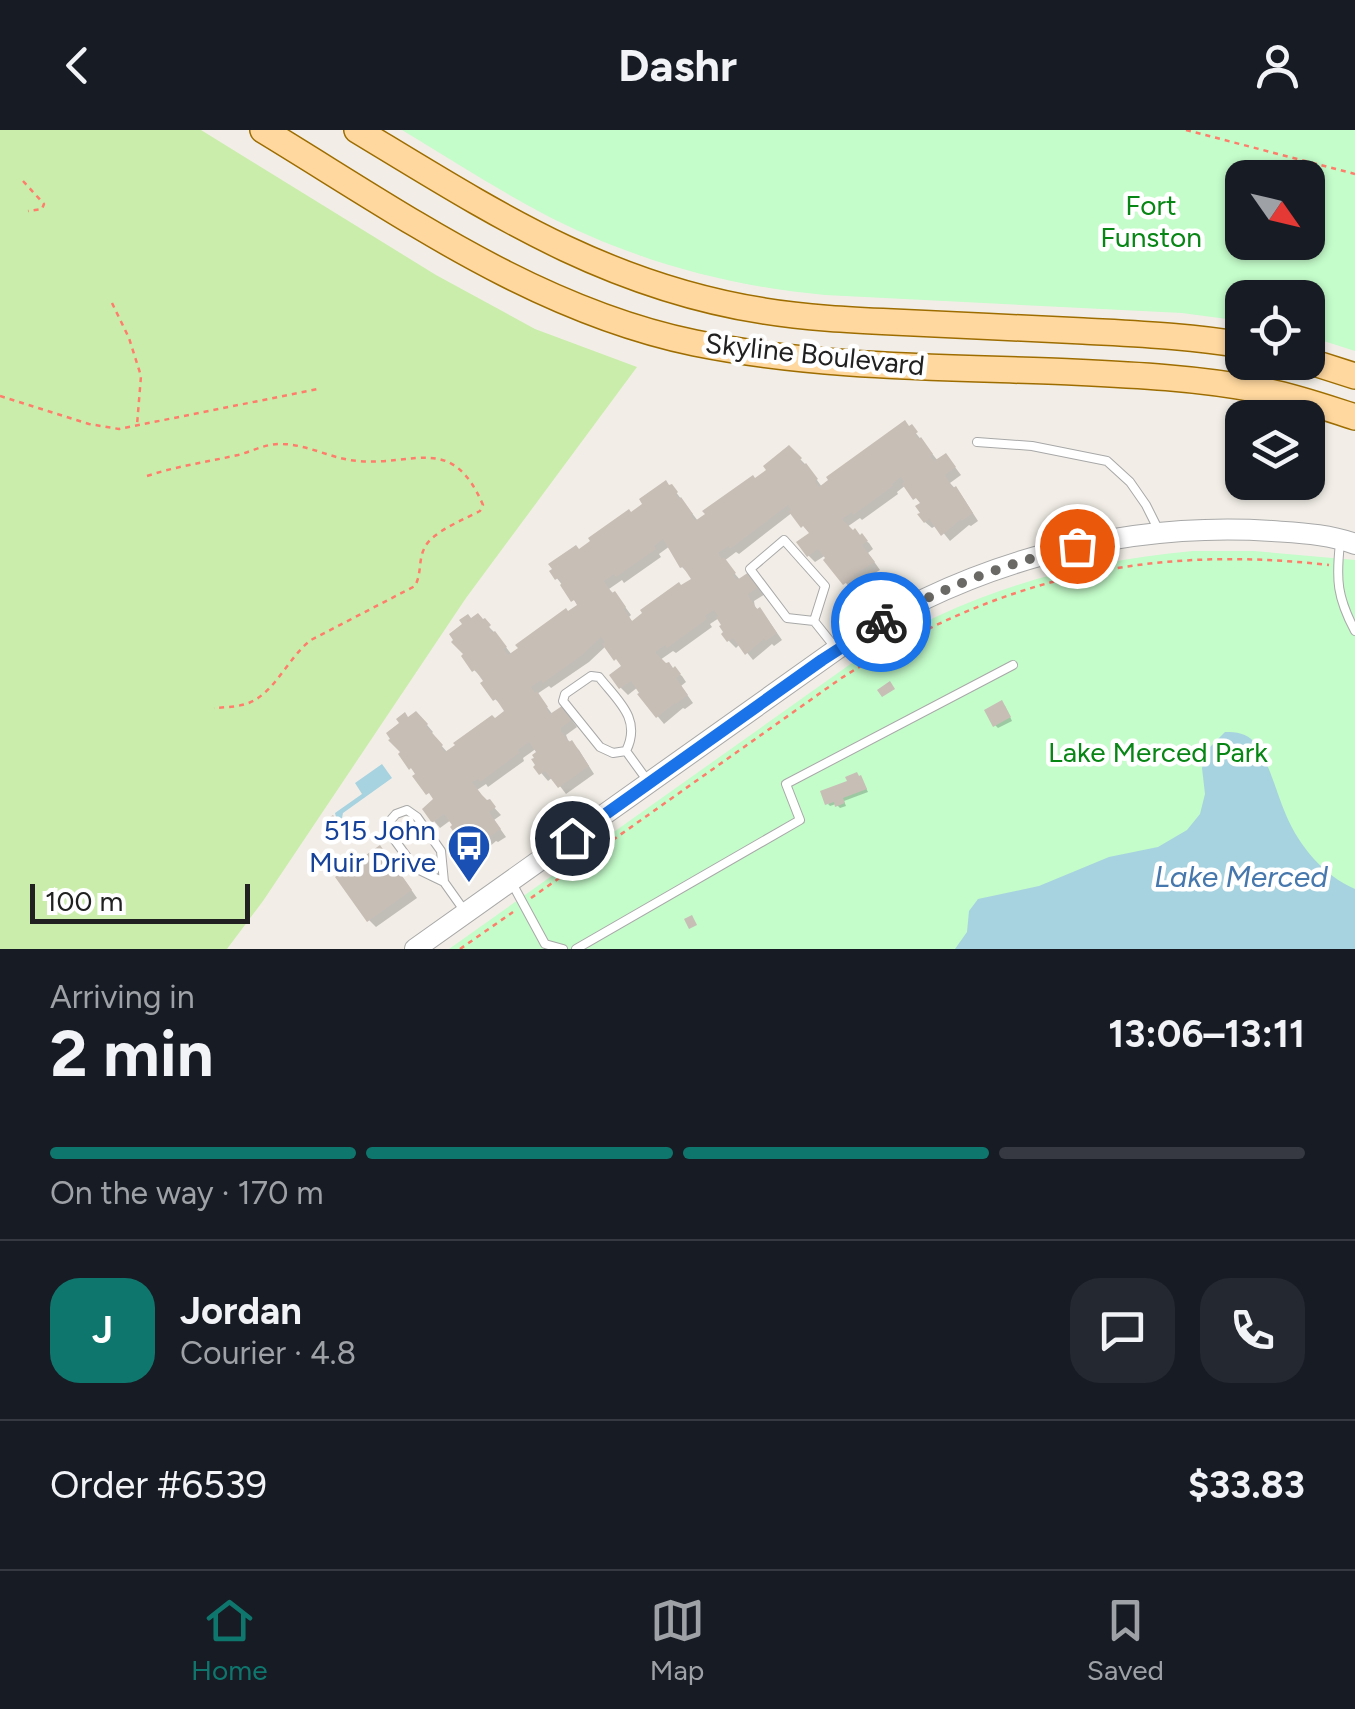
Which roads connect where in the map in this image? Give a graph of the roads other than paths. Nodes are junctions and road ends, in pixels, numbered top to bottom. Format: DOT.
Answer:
graph roads {
  1 [pos="263,130"];
  2 [pos="356,130"];
  3 [pos="372,130"];
  4 [pos="390,150"];
  5 [pos="1225,343"];
  6 [pos="1325,366"];
  7 [pos="1355,376"];
  8 [pos="1355,418"];
  9 [pos="977,442"];
  10 [pos="1160,533"];
  11 [pos="1350,539"];
  12 [pos="814,621"];
  13 [pos="1355,631"];
  14 [pos="837,649"];
  15 [pos="1012,665"];
  16 [pos="626,751"];
  17 [pos="649,782"];
  18 [pos="510,881"];
  19 [pos="444,882"];
  20 [pos="466,913"];
  21 [pos="543,947"];
  22 [pos="415,949"];
  23 [pos="563,949"];
  24 [pos="576,949"];
  1 -- 8 [label="main road, Skyline Boulevard"];
  2 -- 4 [label="main road, Skyline Boulevard"];
  3 -- 4 [label="main road"];
  4 -- 5 [label="main road, Skyline Boulevard"];
  6 -- 7 [label="main road"];
  9 -- 10 [label="lane"];
  10 -- 11 [label="street"];
  10 -- 14 [label="street"];
  11 -- 13 [label="lane"];
  12 -- 12 [label="lane"];
  12 -- 14 [label="lane"];
  14 -- 17 [label="street"];
  15 -- 24 [label="lane"];
  16 -- 16 [label="lane"];
  16 -- 17 [label="lane"];
  17 -- 18 [label="street"];
  18 -- 20 [label="street"];
  18 -- 21 [label="lane"];
  19 -- 19 [label="lane"];
  19 -- 20 [label="lane"];
  20 -- 22 [label="street"];
  21 -- 23 [label="lane"];
}
